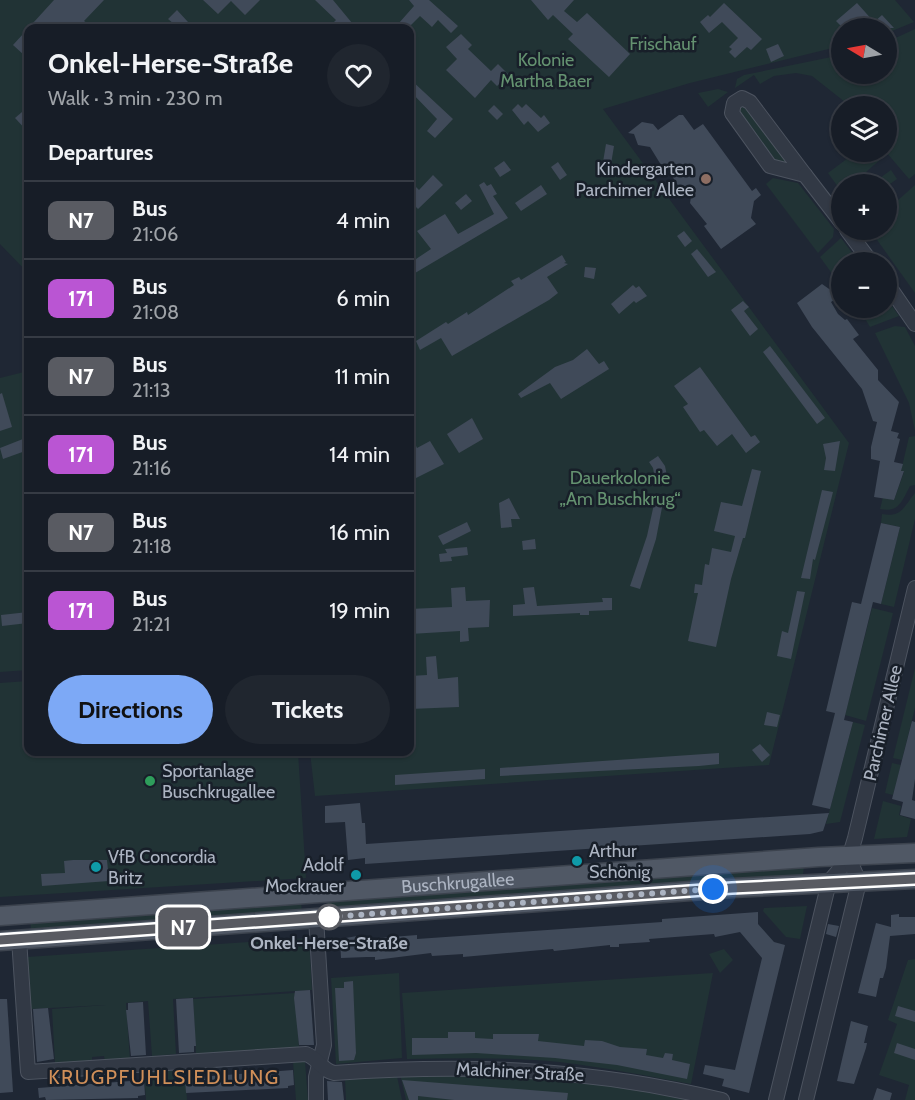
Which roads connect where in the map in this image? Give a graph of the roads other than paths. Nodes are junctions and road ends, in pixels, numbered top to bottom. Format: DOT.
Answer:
graph roads {
  1 [pos="805,175"];
  2 [pos="831,209"];
  3 [pos="854,240"];
  4 [pos="863,252"];
  5 [pos="897,298"];
  6 [pos="915,324"];
  7 [pos="915,588"];
  8 [pos="915,853"];
  9 [pos="849,858"];
  10 [pos="915,879"];
  11 [pos="829,882"];
  12 [pos="859,882"];
  13 [pos="314,893"];
  14 [pos="8,915"];
  15 [pos="316,918"];
  16 [pos="19,939"];
  17 [pos="0,940"];
  18 [pos="319,1063"];
  19 [pos="316,1100"];
  20 [pos="722,1100"];
  21 [pos="776,1100"];
  22 [pos="806,1100"];
  1 -- 1 [label="street"];
  1 -- 2 [label="street"];
  3 -- 4 [label="street"];
  5 -- 6 [label="street"];
  7 -- 9 [label="street, Parchimer Allee"];
  8 -- 9 [label="main road, Buschkrugallee"];
  9 -- 11 [label="street, Parchimer Allee"];
  9 -- 12 [label="street"];
  9 -- 13 [label="main road, Buschkrugallee"];
  10 -- 12 [label="main road, Buschkrugallee"];
  11 -- 12 [label="main road, Buschkrugallee"];
  11 -- 15 [label="main road, Buschkrugallee"];
  11 -- 21 [label="street, Parchimer Allee"];
  12 -- 22 [label="street"];
  13 -- 14 [label="main road, Buschkrugallee"];
  13 -- 15 [label="main road"];
  14 -- 16 [label="main road"];
  15 -- 16 [label="main road, Buschkrugallee"];
  15 -- 18 [label="street"];
  16 -- 17 [label="main road, Buschkrugallee"];
  16 -- 18 [label="street, Malchiner Straße"];
  18 -- 19 [label="street"];
  18 -- 20 [label="street, Malchiner Straße"];
}
